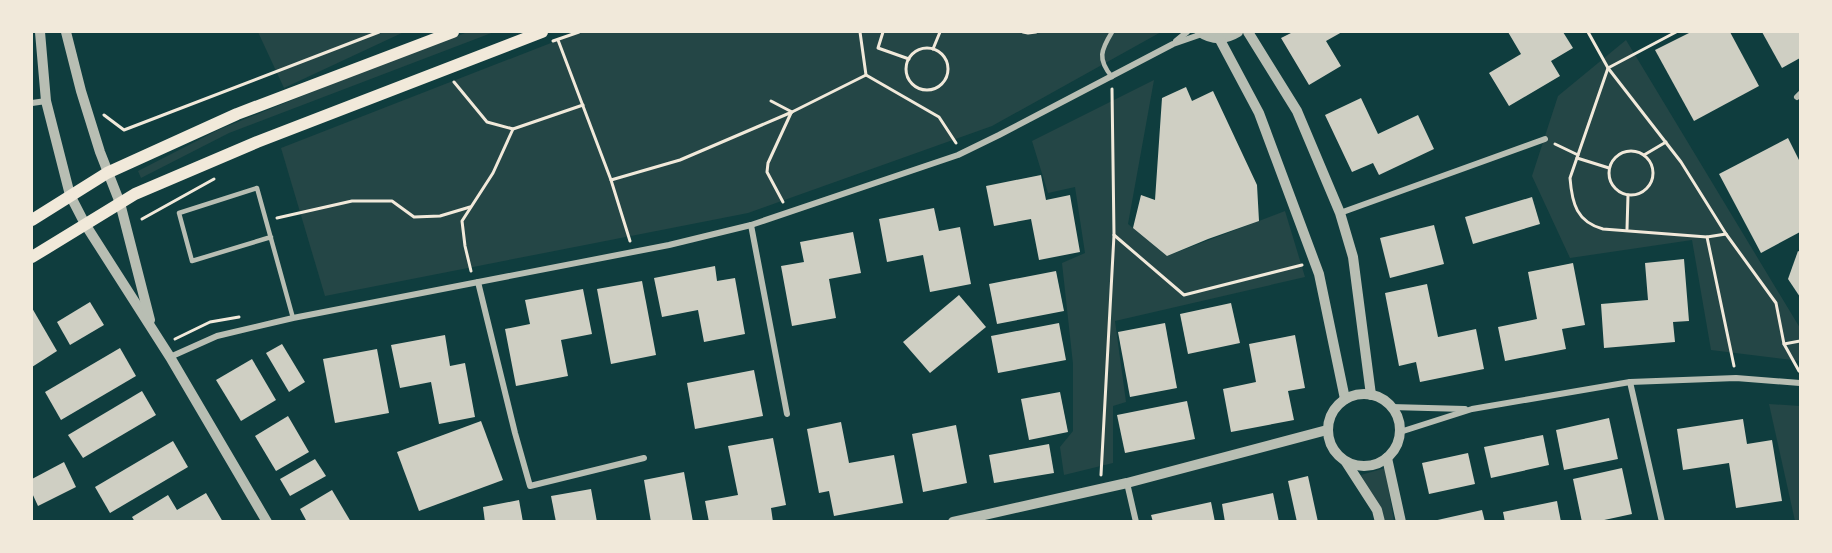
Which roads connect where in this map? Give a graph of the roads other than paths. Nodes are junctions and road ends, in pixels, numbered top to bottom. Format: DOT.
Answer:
graph roads {
  1 [pos="40,32"];
  2 [pos="66,32"];
  3 [pos="453,32"];
  4 [pos="542,32"];
  5 [pos="1112,32"];
  6 [pos="1187,32"];
  7 [pos="1238,32"];
  8 [pos="1248,32"];
  9 [pos="1201,33"];
  10 [pos="1219,38"];
  11 [pos="1173,44"];
  12 [pos="1112,77"];
  13 [pos="46,101"];
  14 [pos="32,103"];
  15 [pos="1545,139"];
  16 [pos="107,173"];
  17 [pos="70,195"];
  18 [pos="120,203"];
  19 [pos="1340,213"];
  20 [pos="32,220"];
  21 [pos="85,224"];
  22 [pos="751,225"];
  23 [pos="271,237"];
  24 [pos="32,257"];
  25 [pos="478,282"];
  26 [pos="293,318"];
  27 [pos="152,329"];
  28 [pos="170,357"];
  29 [pos="1630,382"];
  30 [pos="1800,383"];
  31 [pos="1371,395"];
  32 [pos="1345,399"];
  33 [pos="1391,407"];
  34 [pos="1472,409"];
  35 [pos="788,414"];
  36 [pos="1327,430"];
  37 [pos="1400,432"];
  38 [pos="644,458"];
  39 [pos="1387,458"];
  40 [pos="1346,462"];
  41 [pos="1127,483"];
  42 [pos="267,522"];
  43 [pos="953,522"];
  44 [pos="1136,522"];
  45 [pos="1380,522"];
  46 [pos="1401,522"];
  47 [pos="1662,522"];
  1 -- 13 [label="street"];
  2 -- 16 [label="street"];
  3 -- 16 [label="main road"];
  4 -- 18 [label="main road"];
  5 -- 12 [label="lane"];
  6 -- 11 [label="street"];
  7 -- 10 [label="street"];
  8 -- 19 [label="street"];
  9 -- 10 [label="street"];
  9 -- 11 [label="street"];
  10 -- 32 [label="street"];
  11 -- 12 [label="street"];
  12 -- 22 [label="street"];
  13 -- 14 [label="street"];
  13 -- 17 [label="street"];
  15 -- 19 [label="street"];
  16 -- 17 [label="main road"];
  16 -- 18 [label="street"];
  17 -- 20 [label="main road"];
  17 -- 21 [label="street"];
  18 -- 21 [label="main road"];
  18 -- 27 [label="street"];
  19 -- 31 [label="street"];
  21 -- 24 [label="main road"];
  21 -- 27 [label="street"];
  22 -- 25 [label="street"];
  22 -- 35 [label="street"];
  23 -- 23 [label="lane"];
  23 -- 26 [label="lane"];
  25 -- 26 [label="street"];
  25 -- 38 [label="street"];
  26 -- 28 [label="street"];
  27 -- 28 [label="street"];
  28 -- 42 [label="street"];
  29 -- 30 [label="street"];
  29 -- 34 [label="street"];
  29 -- 47 [label="street"];
  31 -- 32 [label="street"];
  31 -- 33 [label="street"];
  32 -- 36 [label="street"];
  33 -- 34 [label="street"];
  33 -- 37 [label="street"];
  34 -- 37 [label="street"];
  36 -- 40 [label="street"];
  36 -- 41 [label="street"];
  37 -- 39 [label="street"];
  39 -- 40 [label="street"];
  39 -- 46 [label="street"];
  40 -- 45 [label="street"];
  41 -- 43 [label="street"];
  41 -- 44 [label="street"];
}
